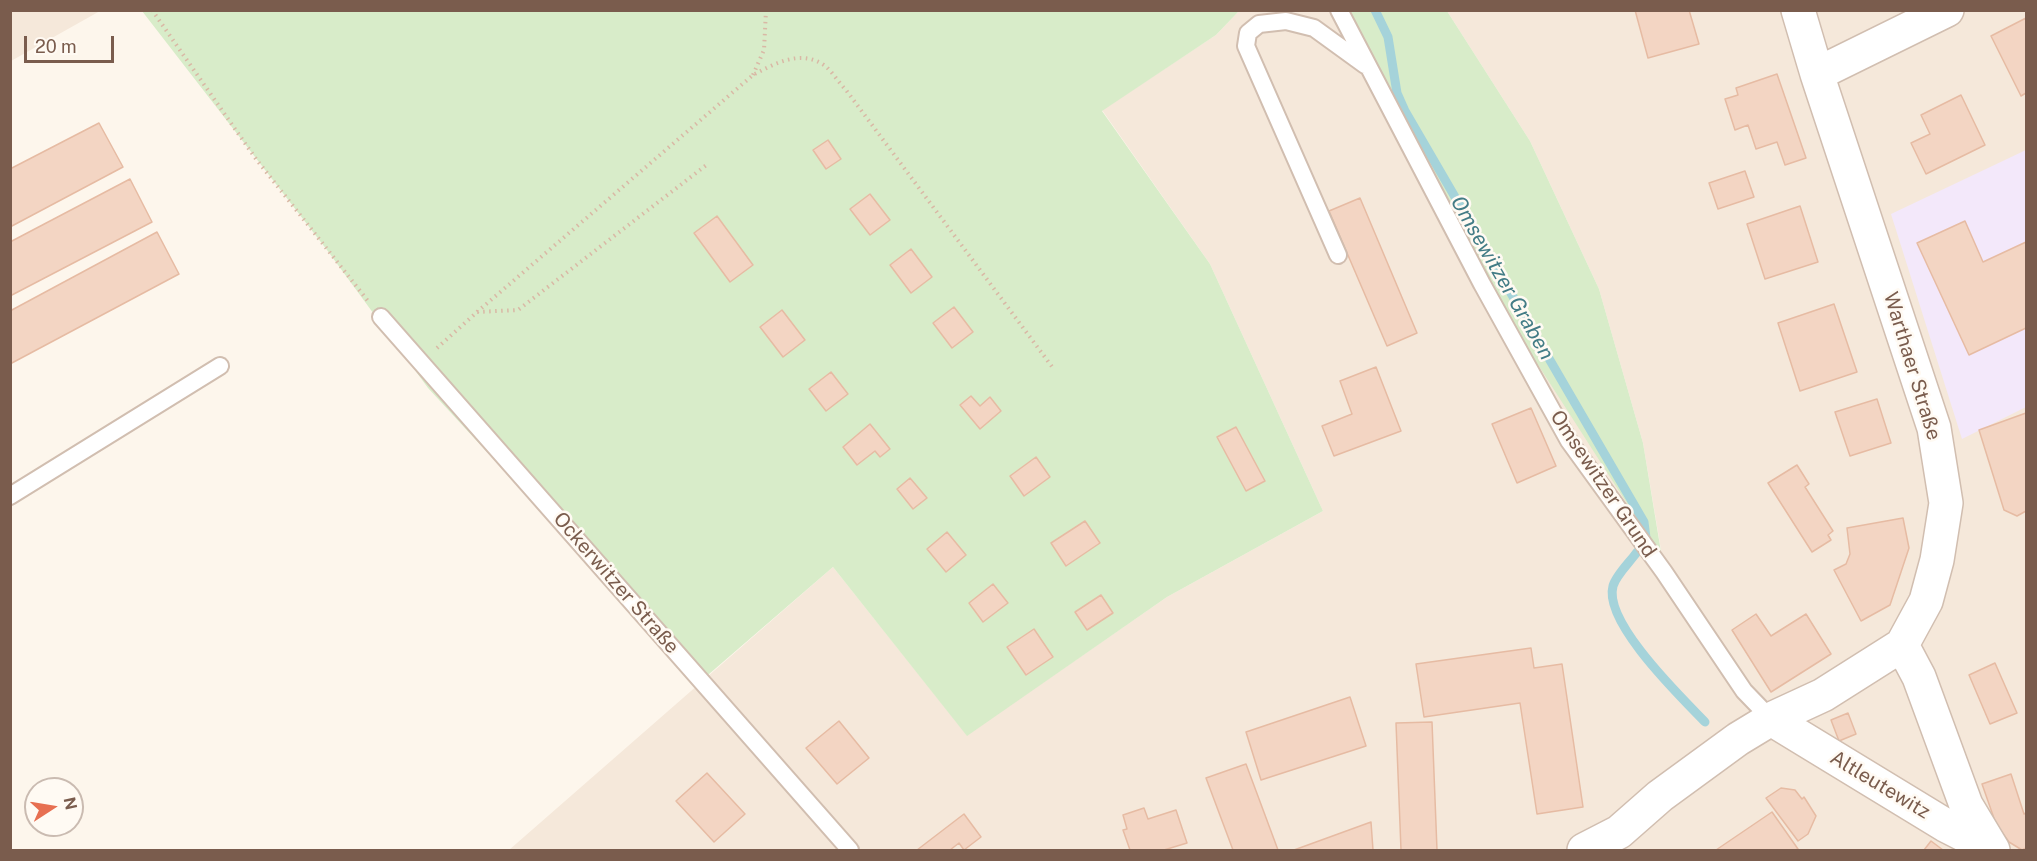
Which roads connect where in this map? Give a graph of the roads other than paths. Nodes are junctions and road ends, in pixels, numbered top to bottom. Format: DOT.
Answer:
graph roads {
  1 [pos="1339,10"];
  2 [pos="1798,10"];
  3 [pos="1947,10"];
  4 [pos="1368,67"];
  5 [pos="1817,74"];
  6 [pos="1338,255"];
  7 [pos="381,317"];
  8 [pos="220,366"];
  9 [pos="10,496"];
  10 [pos="1902,645"];
  11 [pos="1771,720"];
  12 [pos="1991,849"];
  13 [pos="849,850"];
  14 [pos="1584,850"];
  1 -- 4 [label="lane, Omsewitzer Grund"];
  2 -- 5 [label="street, Warthaer Straße"];
  3 -- 5 [label="street"];
  4 -- 6 [label="lane"];
  4 -- 11 [label="lane, Omsewitzer Grund"];
  5 -- 10 [label="street, Warthaer Straße"];
  7 -- 13 [label="lane, Ockerwitzer Straße"];
  8 -- 9 [label="lane"];
  10 -- 11 [label="street"];
  10 -- 12 [label="street"];
  11 -- 12 [label="street, Altleutewitz"];
  11 -- 14 [label="street"];
}
